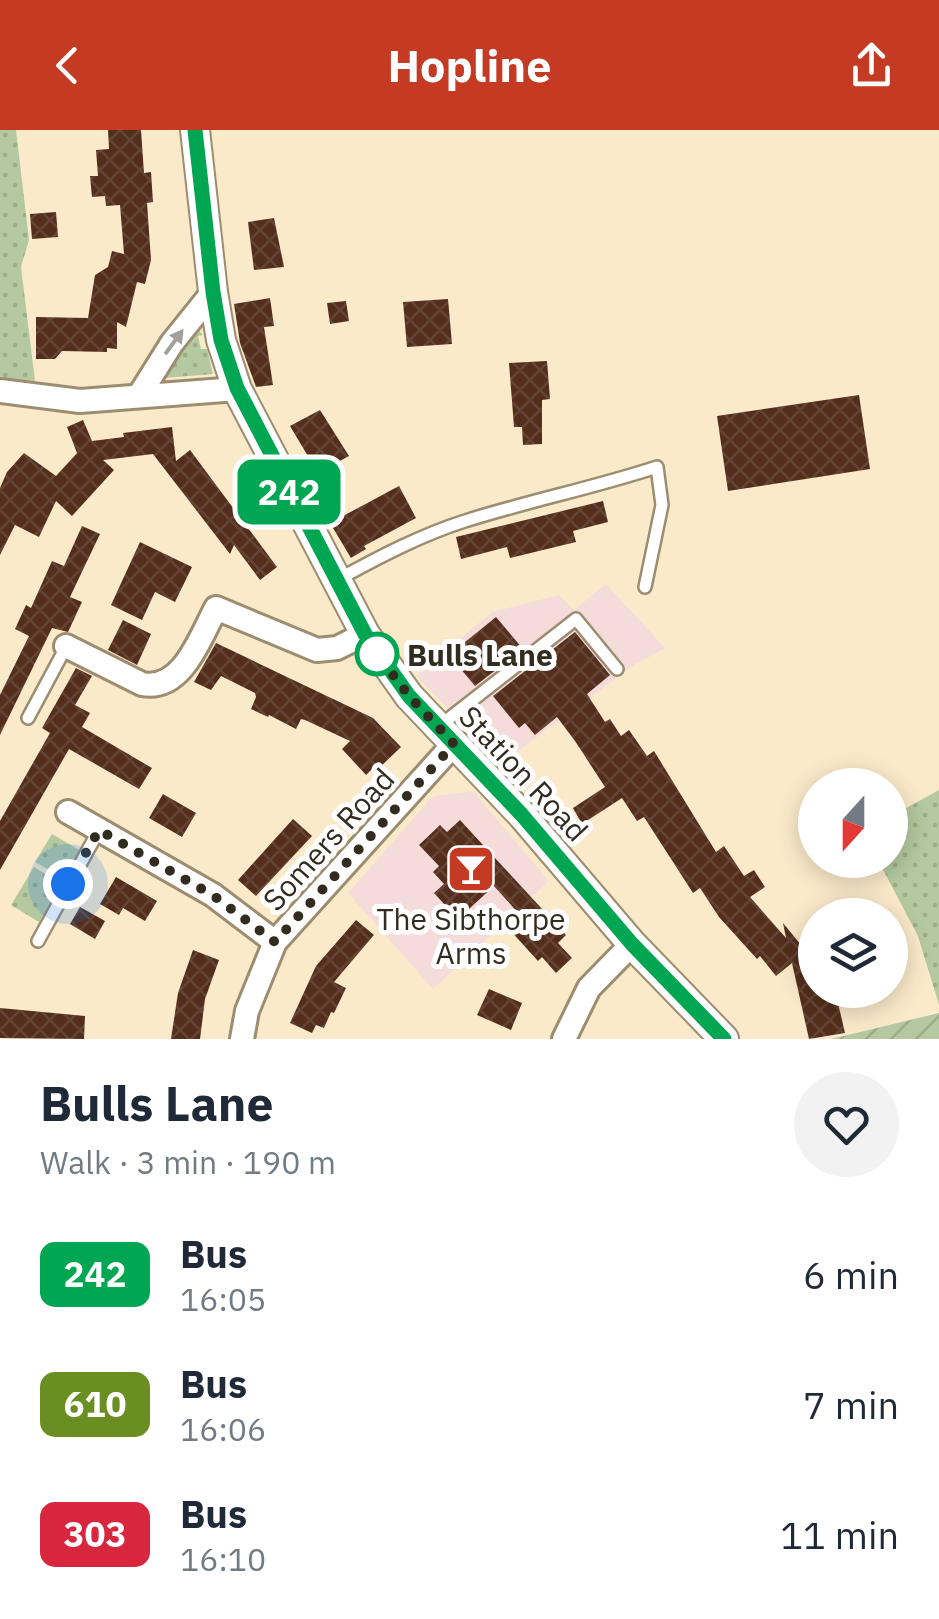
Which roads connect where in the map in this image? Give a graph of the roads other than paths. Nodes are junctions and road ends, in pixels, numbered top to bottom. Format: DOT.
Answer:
graph roads {
  1 [pos="195,130"];
  2 [pos="213,292"];
  3 [pos="237,388"];
  4 [pos="0,392"];
  5 [pos="140,394"];
  6 [pos="335,580"];
  7 [pos="645,587"];
  8 [pos="365,634"];
  9 [pos="66,646"];
  10 [pos="616,669"];
  11 [pos="28,718"];
  12 [pos="446,736"];
  13 [pos="68,812"];
  14 [pos="99,830"];
  15 [pos="38,940"];
  16 [pos="275,942"];
  17 [pos="632,944"];
  18 [pos="242,1039"];
  19 [pos="564,1039"];
  20 [pos="724,1039"];
  1 -- 2 [label="street, Station Road"];
  2 -- 3 [label="street, Station Road"];
  5 -- 2 [label="street, one-way"];
  3 -- 5 [label="street"];
  3 -- 6 [label="street, Station Road"];
  4 -- 5 [label="street"];
  6 -- 7 [label="lane"];
  6 -- 8 [label="street, Station Road"];
  8 -- 9 [label="street"];
  8 -- 12 [label="street, Station Road"];
  9 -- 11 [label="lane"];
  10 -- 12 [label="lane"];
  12 -- 16 [label="street, Somers Road"];
  12 -- 17 [label="street, Station Road"];
  13 -- 14 [label="street"];
  14 -- 15 [label="lane"];
  14 -- 16 [label="street"];
  16 -- 18 [label="street, Somers Road"];
  17 -- 19 [label="street"];
  17 -- 20 [label="street, Station Road"];
}
